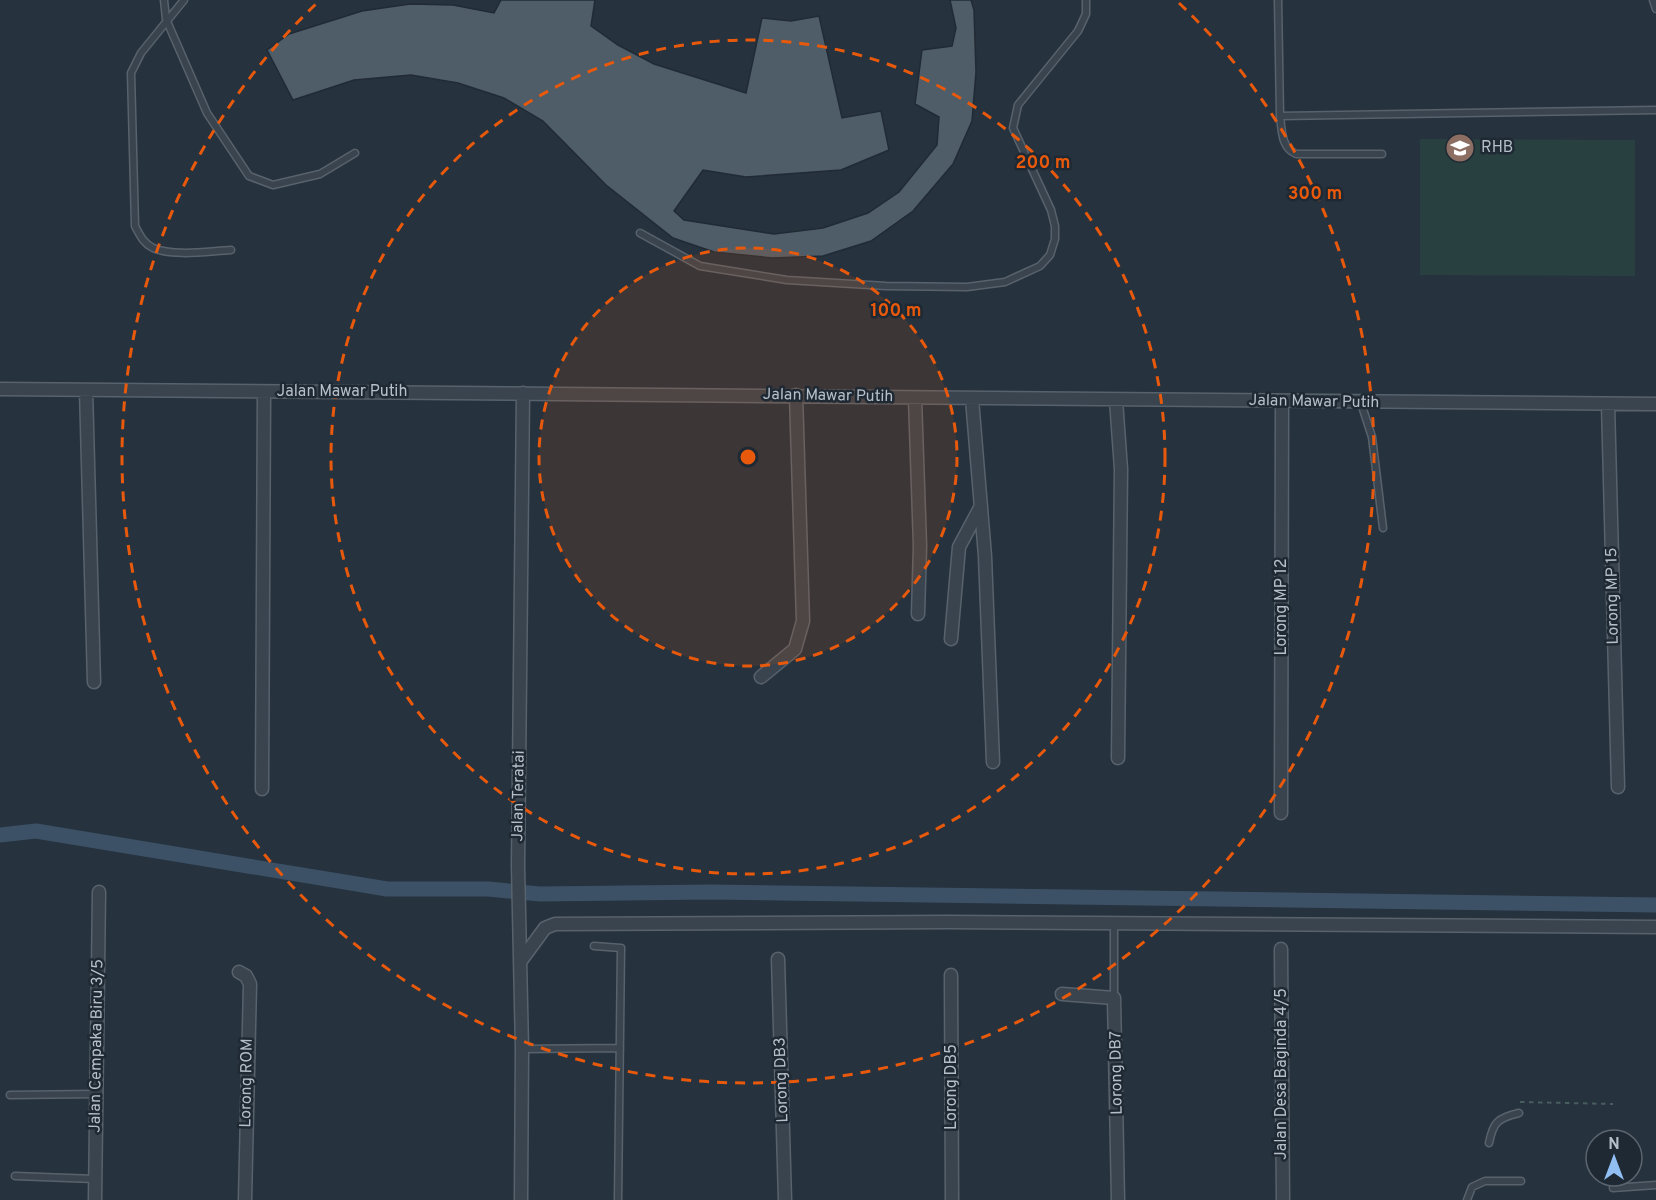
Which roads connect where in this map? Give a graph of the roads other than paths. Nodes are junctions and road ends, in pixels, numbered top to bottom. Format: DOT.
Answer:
graph roads {
  1 [pos="164,0"];
  2 [pos="184,0"];
  3 [pos="1086,0"];
  4 [pos="1278,0"];
  5 [pos="1653,0"];
  6 [pos="1656,9"];
  7 [pos="166,19"];
  8 [pos="1656,110"];
  9 [pos="1280,116"];
  10 [pos="356,153"];
  11 [pos="1382,154"];
  12 [pos="640,233"];
  13 [pos="231,250"];
  14 [pos="0,389"];
  15 [pos="86,390"];
  16 [pos="264,392"];
  17 [pos="523,393"];
  18 [pos="796,395"];
  19 [pos="915,398"];
  20 [pos="972,399"];
  21 [pos="1116,400"];
  22 [pos="1282,401"];
  23 [pos="1361,403"];
  24 [pos="1608,404"];
  25 [pos="1656,404"];
  26 [pos="981,506"];
  27 [pos="1383,528"];
  28 [pos="918,614"];
  29 [pos="951,639"];
  30 [pos="761,677"];
  31 [pos="94,682"];
  32 [pos="1119,758"];
  33 [pos="993,762"];
  34 [pos="1617,787"];
  35 [pos="262,789"];
  36 [pos="1281,813"];
  37 [pos="99,891"];
  38 [pos="1114,924"];
  39 [pos="1656,927"];
  40 [pos="594,946"];
  41 [pos="1281,948"];
  42 [pos="778,959"];
  43 [pos="520,962"];
  44 [pos="239,972"];
  45 [pos="951,975"];
  46 [pos="1062,993"];
  47 [pos="1114,998"];
  48 [pos="620,1048"];
  49 [pos="522,1049"];
  50 [pos="97,1094"];
  51 [pos="10,1095"];
  52 [pos="1519,1113"];
  53 [pos="1490,1143"];
  54 [pos="15,1176"];
  55 [pos="95,1179"];
  56 [pos="1521,1181"];
  57 [pos="95,1200"];
  58 [pos="245,1200"];
  59 [pos="521,1200"];
  60 [pos="618,1200"];
  61 [pos="785,1200"];
  62 [pos="952,1200"];
  63 [pos="1118,1200"];
  64 [pos="1283,1200"];
  65 [pos="1467,1200"];
  1 -- 7 [label="lane"];
  2 -- 7 [label="lane"];
  3 -- 12 [label="lane"];
  4 -- 9 [label="lane"];
  5 -- 6 [label="lane"];
  7 -- 10 [label="lane"];
  7 -- 13 [label="lane"];
  8 -- 9 [label="lane"];
  9 -- 11 [label="lane"];
  14 -- 15 [label="street, Jalan Mawar Putih"];
  15 -- 16 [label="street, Jalan Mawar Putih"];
  15 -- 31 [label="street"];
  16 -- 17 [label="street, Jalan Mawar Putih"];
  16 -- 35 [label="street"];
  17 -- 18 [label="street, Jalan Mawar Putih"];
  17 -- 43 [label="street, Jalan Teratai"];
  18 -- 19 [label="street, Jalan Mawar Putih"];
  18 -- 30 [label="street"];
  19 -- 20 [label="street, Jalan Mawar Putih"];
  19 -- 28 [label="street"];
  20 -- 21 [label="street, Jalan Mawar Putih"];
  20 -- 26 [label="street"];
  21 -- 22 [label="street, Jalan Mawar Putih"];
  21 -- 32 [label="street"];
  22 -- 23 [label="street, Jalan Mawar Putih"];
  22 -- 36 [label="street, Lorong MP 12"];
  23 -- 24 [label="street, Jalan Mawar Putih"];
  23 -- 27 [label="lane"];
  24 -- 25 [label="street, Jalan Mawar Putih"];
  24 -- 34 [label="street, Lorong MP 15"];
  26 -- 29 [label="street"];
  26 -- 33 [label="street"];
  37 -- 50 [label="street, Jalan Cempaka Biru 3/5"];
  38 -- 39 [label="street"];
  38 -- 43 [label="street"];
  38 -- 47 [label="lane"];
  40 -- 48 [label="lane"];
  41 -- 64 [label="street, Jalan Desa Baginda 4/5"];
  42 -- 61 [label="street, Lorong DB3"];
  43 -- 49 [label="street, Jalan Teratai"];
  44 -- 58 [label="street, Lorong ROM"];
  45 -- 62 [label="street, Lorong DB5"];
  46 -- 47 [label="street"];
  47 -- 63 [label="street, Lorong DB7"];
  48 -- 49 [label="lane"];
  48 -- 60 [label="lane"];
  49 -- 59 [label="street, Jalan Teratai"];
  50 -- 51 [label="lane"];
  50 -- 55 [label="street, Jalan Cempaka Biru 3/5"];
  52 -- 53 [label="lane"];
  54 -- 55 [label="lane"];
  55 -- 57 [label="street, Jalan Cempaka Biru 3/5"];
  56 -- 65 [label="lane"];
}
